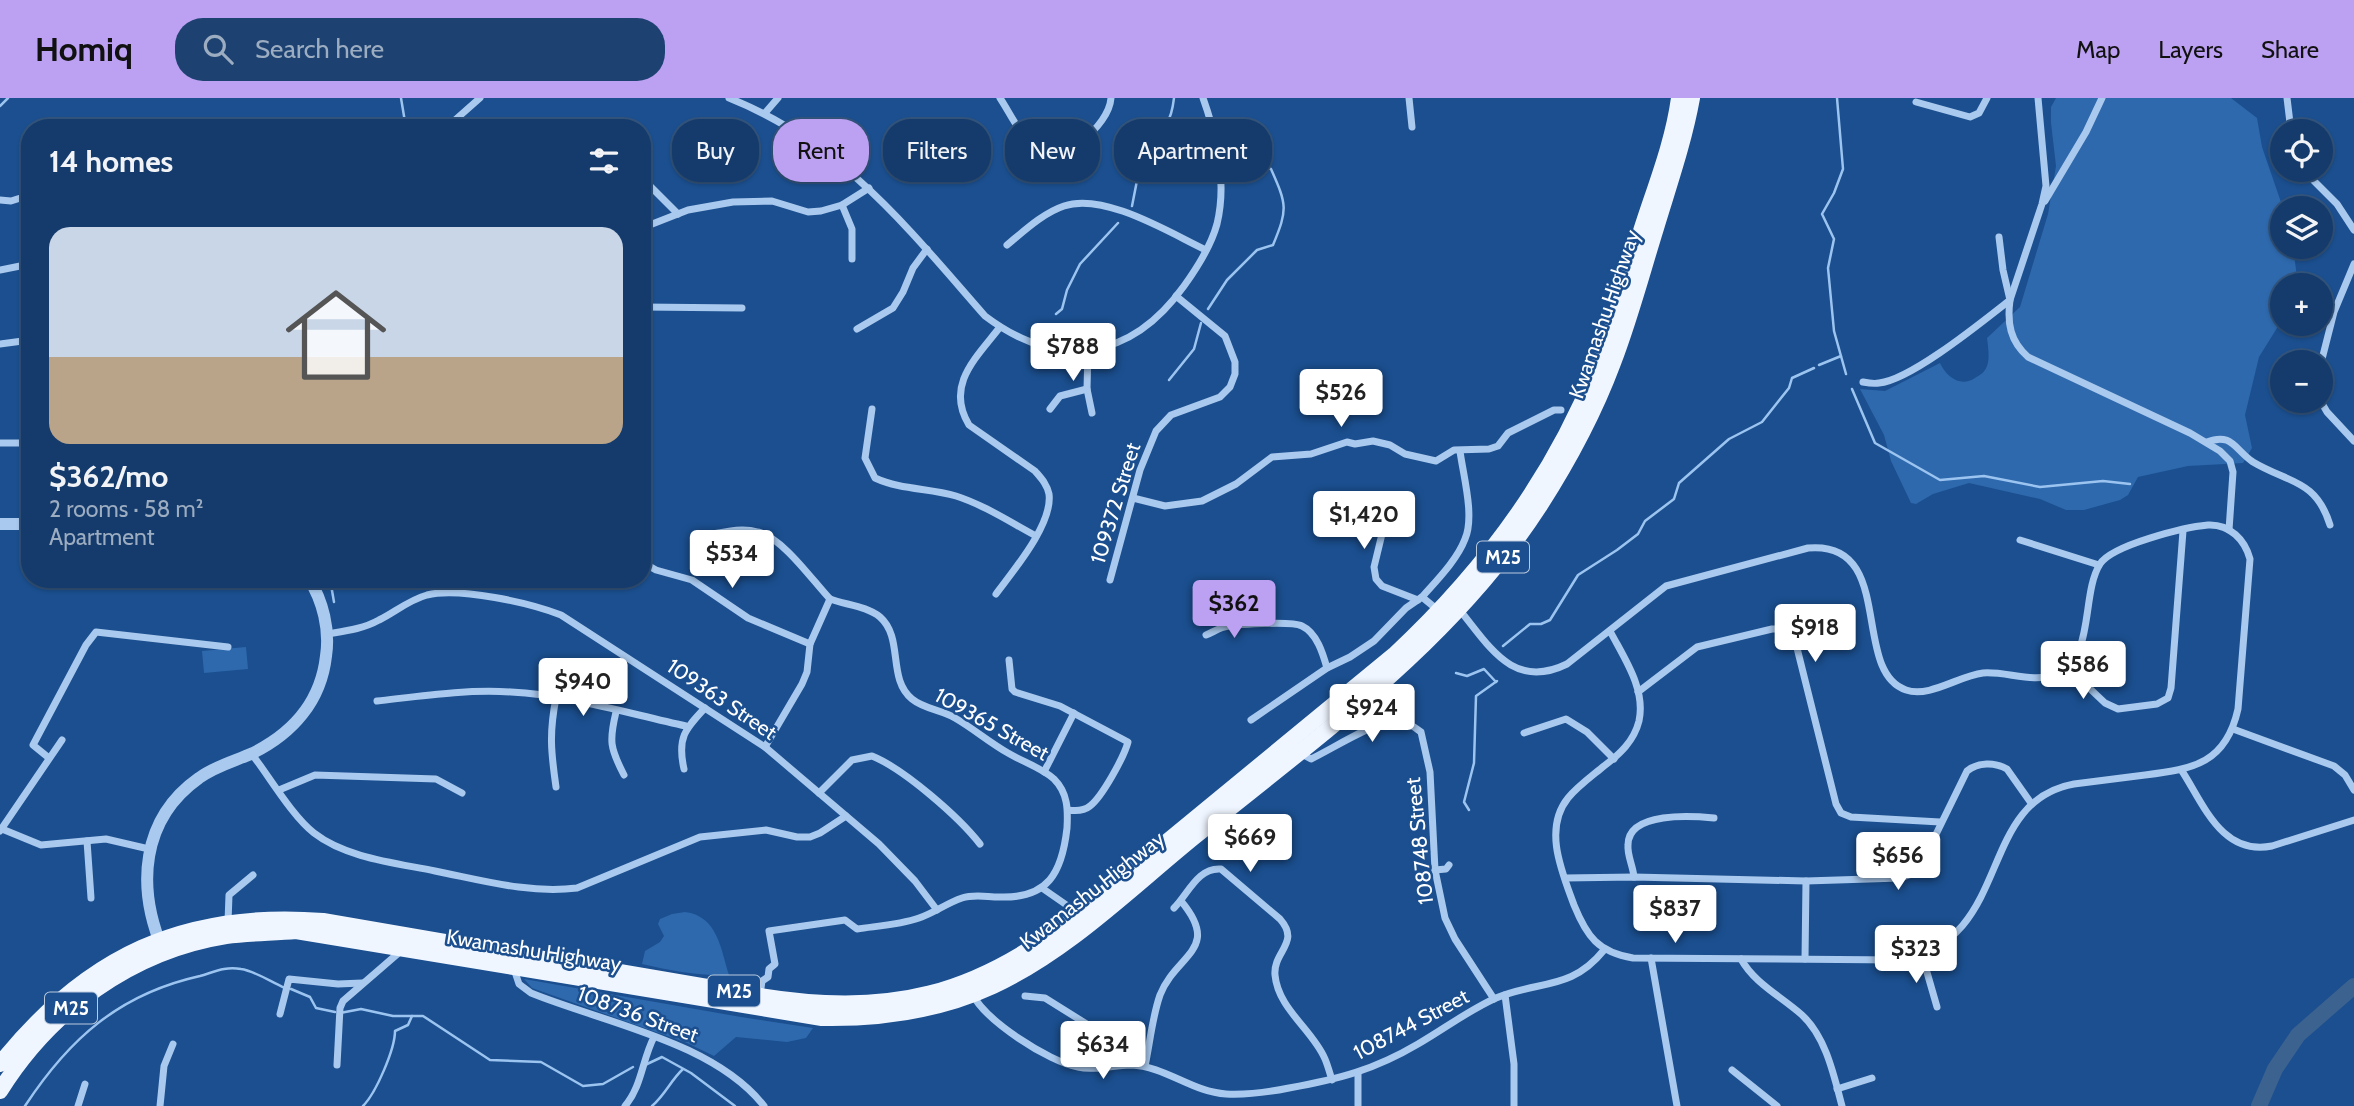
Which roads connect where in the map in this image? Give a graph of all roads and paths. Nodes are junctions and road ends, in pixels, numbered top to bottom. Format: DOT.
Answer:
graph roads {
  1 [pos="480,98"];
  2 [pos="729,98"];
  3 [pos="778,98"];
  4 [pos="1000,98"];
  5 [pos="1111,98"];
  6 [pos="1203,98"];
  7 [pos="1409,98"];
  8 [pos="1679,98"];
  9 [pos="1692,98"];
  10 [pos="1987,98"];
  11 [pos="2038,98"];
  12 [pos="2102,98"];
  13 [pos="2287,98"];
  14 [pos="1916,102"];
  15 [pos="765,113"];
  16 [pos="456,119"];
  17 [pos="2290,119"];
  18 [pos="1412,127"];
  19 [pos="1674,149"];
  20 [pos="2315,182"];
  21 [pos="651,187"];
  22 [pos="869,188"];
  23 [pos="21,198"];
  24 [pos="0,200"];
  25 [pos="2042,204"];
  26 [pos="842,205"];
  27 [pos="678,214"];
  28 [pos="651,224"];
  29 [pos="2354,230"];
  30 [pos="1999,237"];
  31 [pos="1007,245"];
  32 [pos="927,249"];
  33 [pos="1206,250"];
  34 [pos="852,259"];
  35 [pos="2354,264"];
  36 [pos="21,266"];
  37 [pos="0,270"];
  38 [pos="1176,296"];
  39 [pos="2010,300"];
  40 [pos="651,307"];
  41 [pos="742,308"];
  42 [pos="1000,327"];
  43 [pos="857,329"];
  44 [pos="21,341"];
  45 [pos="0,344"];
  46 [pos="1088,349"];
  47 [pos="2324,350"];
  48 [pos="1863,382"];
  49 [pos="1087,389"];
  50 [pos="1050,409"];
  51 [pos="872,410"];
  52 [pos="1562,410"];
  53 [pos="1092,413"];
  54 [pos="2328,413"];
  55 [pos="2354,441"];
  56 [pos="2207,442"];
  57 [pos="0,443"];
  58 [pos="21,443"];
  59 [pos="1460,450"];
  60 [pos="1133,498"];
  61 [pos="1379,509"];
  62 [pos="0,524"];
  63 [pos="21,524"];
  64 [pos="2330,525"];
  65 [pos="2229,530"];
  66 [pos="2183,531"];
  67 [pos="708,534"];
  68 [pos="1036,536"];
  69 [pos="2020,540"];
  70 [pos="2099,565"];
  71 [pos="651,567"];
  72 [pos="1110,580"];
  73 [pos="315,588"];
  74 [pos="996,594"];
  75 [pos="1420,598"];
  76 [pos="830,599"];
  77 [pos="1450,606"];
  78 [pos="1610,631"];
  79 [pos="327,635"];
  80 [pos="1206,635"];
  81 [pos="810,644"];
  82 [pos="228,646"];
  83 [pos="1009,660"];
  84 [pos="2067,667"];
  85 [pos="1327,668"];
  86 [pos="1638,692"];
  87 [pos="556,698"];
  88 [pos="377,701"];
  89 [pos="705,708"];
  90 [pos="616,712"];
  91 [pos="1074,713"];
  92 [pos="1251,720"];
  93 [pos="686,726"];
  94 [pos="2233,729"];
  95 [pos="1524,733"];
  96 [pos="62,740"];
  97 [pos="765,747"];
  98 [pos="251,753"];
  99 [pos="1305,756"];
  100 [pos="49,758"];
  101 [pos="1614,759"];
  102 [pos="684,769"];
  103 [pos="2182,771"];
  104 [pos="1044,772"];
  105 [pos="624,775"];
  106 [pos="556,787"];
  107 [pos="279,790"];
  108 [pos="2354,790"];
  109 [pos="462,793"];
  110 [pos="820,793"];
  111 [pos="2031,803"];
  112 [pos="1068,810"];
  113 [pos="846,817"];
  114 [pos="1714,818"];
  115 [pos="2354,820"];
  116 [pos="1940,822"];
  117 [pos="1,831"];
  118 [pos="87,841"];
  119 [pos="980,844"];
  120 [pos="149,849"];
  121 [pos="1449,865"];
  122 [pos="1436,870"];
  123 [pos="253,875"];
  124 [pos="1634,877"];
  125 [pos="1565,878"];
  126 [pos="1806,881"];
  127 [pos="1042,888"];
  128 [pos="91,898"];
  129 [pos="1181,901"];
  130 [pos="1174,908"];
  131 [pos="937,911"];
  132 [pos="1084,919"];
  133 [pos="228,922"];
  134 [pos="162,948"];
  135 [pos="402,949"];
  136 [pos="1604,950"];
  137 [pos="1922,955"];
  138 [pos="1651,958"];
  139 [pos="1741,959"];
  140 [pos="1805,959"];
  141 [pos="512,960"];
  142 [pos="362,983"];
  143 [pos="970,988"];
  144 [pos="1505,995"];
  145 [pos="760,996"];
  146 [pos="1026,996"];
  147 [pos="1494,999"];
  148 [pos="1937,1007"];
  149 [pos="280,1014"];
  150 [pos="654,1037"];
  151 [pos="173,1044"];
  152 [pos="0,1065"];
  153 [pos="337,1065"];
  154 [pos="1145,1066"];
  155 [pos="1098,1068"];
  156 [pos="1732,1070"];
  157 [pos="1358,1073"];
  158 [pos="1872,1077"];
  159 [pos="1332,1080"];
  160 [pos="85,1084"];
  161 [pos="1837,1089"];
  162 [pos="0,1091"];
  163 [pos="78,1106"];
  164 [pos="160,1106"];
  165 [pos="625,1106"];
  166 [pos="764,1106"];
  167 [pos="1358,1106"];
  168 [pos="1514,1106"];
  169 [pos="1677,1106"];
  170 [pos="1777,1106"];
  171 [pos="1842,1106"];
  1 -- 16 [label="street"];
  2 -- 15 [label="street"];
  3 -- 15 [label="street"];
  4 -- 5 [label="street"];
  6 -- 33 [label="street"];
  7 -- 18 [label="street"];
  8 -- 19 [label="main road, Kwamashu Highway / M25"];
  9 -- 19 [label="main road, Kwamashu Highway / M25"];
  10 -- 14 [label="street"];
  11 -- 25 [label="street"];
  12 -- 25 [label="street"];
  13 -- 17 [label="street"];
  15 -- 22 [label="street"];
  19 -- 77 [label="main road, Kwamashu Highway / M25"];
  20 -- 29 [label="street"];
  21 -- 27 [label="street"];
  22 -- 26 [label="street"];
  22 -- 32 [label="street"];
  23 -- 24 [label="street"];
  25 -- 39 [label="street"];
  26 -- 27 [label="street"];
  26 -- 34 [label="street"];
  27 -- 28 [label="street"];
  30 -- 39 [label="street"];
  31 -- 33 [label="street"];
  32 -- 42 [label="street"];
  32 -- 43 [label="street"];
  33 -- 38 [label="street"];
  35 -- 47 [label="street"];
  36 -- 37 [label="street"];
  38 -- 46 [label="street"];
  38 -- 60 [label="street, 109372 Street"];
  39 -- 48 [label="street"];
  39 -- 56 [label="street"];
  40 -- 41 [label="street"];
  42 -- 46 [label="street"];
  42 -- 68 [label="street"];
  44 -- 45 [label="street"];
  46 -- 49 [label="street"];
  49 -- 50 [label="street"];
  49 -- 53 [label="street"];
  51 -- 68 [label="street"];
  52 -- 59 [label="street"];
  54 -- 55 [label="street"];
  56 -- 64 [label="street"];
  56 -- 65 [label="street"];
  57 -- 58 [label="street"];
  59 -- 60 [label="street"];
  59 -- 75 [label="street"];
  60 -- 72 [label="street, 109372 Street"];
  61 -- 75 [label="street"];
  62 -- 63 [label="street"];
  65 -- 66 [label="street"];
  65 -- 94 [label="street"];
  66 -- 70 [label="street"];
  66 -- 84 [label="street"];
  67 -- 76 [label="street"];
  68 -- 74 [label="street"];
  69 -- 70 [label="street"];
  70 -- 84 [label="street"];
  71 -- 81 [label="street"];
  73 -- 79 [label="street"];
  75 -- 77 [label="street"];
  75 -- 85 [label="street"];
  76 -- 81 [label="street"];
  76 -- 104 [label="street, 109365 Street"];
  77 -- 78 [label="street"];
  77 -- 99 [label="main road, Kwamashu Highway / M25"];
  77 -- 132 [label="main road, Kwamashu Highway / M25"];
  78 -- 84 [label="street"];
  78 -- 86 [label="street"];
  79 -- 89 [label="street, 109363 Street"];
  79 -- 98 [label="street"];
  80 -- 85 [label="street"];
  81 -- 97 [label="street"];
  82 -- 100 [label="street"];
  83 -- 91 [label="street"];
  85 -- 92 [label="street"];
  86 -- 101 [label="street"];
  86 -- 116 [label="street"];
  87 -- 88 [label="street"];
  87 -- 90 [label="street"];
  87 -- 106 [label="street"];
  89 -- 93 [label="street"];
  89 -- 97 [label="street, 109363 Street"];
  90 -- 93 [label="street"];
  90 -- 105 [label="street"];
  91 -- 104 [label="street"];
  91 -- 112 [label="street"];
  93 -- 102 [label="street"];
  94 -- 103 [label="street"];
  94 -- 108 [label="street"];
  95 -- 101 [label="street"];
  96 -- 100 [label="street"];
  97 -- 110 [label="street, 109363 Street"];
  98 -- 107 [label="street"];
  98 -- 120 [label="street"];
  99 -- 122 [label="street, 108748 Street"];
  99 -- 132 [label="main road, Kwamashu Highway / M25"];
  100 -- 117 [label="street"];
  101 -- 125 [label="street"];
  103 -- 111 [label="street"];
  103 -- 115 [label="street"];
  104 -- 112 [label="street, 109365 Street"];
  107 -- 109 [label="street"];
  107 -- 113 [label="street"];
  110 -- 113 [label="street, 109363 Street"];
  110 -- 119 [label="street"];
  111 -- 116 [label="street"];
  111 -- 137 [label="street"];
  112 -- 127 [label="street"];
  113 -- 131 [label="street, 109363 Street"];
  114 -- 124 [label="street"];
  116 -- 126 [label="street"];
  117 -- 118 [label="street"];
  118 -- 120 [label="street"];
  118 -- 128 [label="street"];
  120 -- 134 [label="street"];
  121 -- 122 [label="street"];
  122 -- 147 [label="street, 108748 Street"];
  123 -- 133 [label="street"];
  124 -- 125 [label="street"];
  124 -- 126 [label="street"];
  125 -- 136 [label="street"];
  126 -- 140 [label="street"];
  127 -- 131 [label="street"];
  127 -- 132 [label="street"];
  129 -- 130 [label="street"];
  129 -- 154 [label="street"];
  129 -- 159 [label="street"];
  131 -- 145 [label="street"];
  132 -- 143 [label="main road, Kwamashu Highway / M25"];
  133 -- 134 [label="main road, Kwamashu Highway / M25"];
  133 -- 141 [label="main road, Kwamashu Highway / M25"];
  134 -- 135 [label="main road, Kwamashu Highway / M25"];
  134 -- 152 [label="main road, Kwamashu Highway / M25"];
  134 -- 162 [label="main road, Kwamashu Highway / M25"];
  135 -- 141 [label="main road, Kwamashu Highway / M25"];
  135 -- 142 [label="street"];
  136 -- 138 [label="street"];
  136 -- 144 [label="street, 108744 Street"];
  137 -- 140 [label="street"];
  137 -- 148 [label="street"];
  138 -- 139 [label="street"];
  138 -- 169 [label="street"];
  139 -- 140 [label="street"];
  139 -- 161 [label="street"];
  141 -- 143 [label="main road, Kwamashu Highway / M25"];
  141 -- 145 [label="main road, Kwamashu Highway / M25"];
  141 -- 150 [label="street, 108736 Street"];
  142 -- 149 [label="street"];
  142 -- 153 [label="street"];
  143 -- 145 [label="main road, Kwamashu Highway / M25"];
  143 -- 155 [label="street, 108744 Street"];
  144 -- 147 [label="street, 108744 Street"];
  144 -- 168 [label="street"];
  146 -- 155 [label="street"];
  147 -- 157 [label="street, 108744 Street"];
  150 -- 165 [label="street"];
  150 -- 166 [label="street, 108736 Street"];
  151 -- 164 [label="street"];
  154 -- 155 [label="street, 108744 Street"];
  154 -- 159 [label="street, 108744 Street"];
  156 -- 170 [label="street"];
  157 -- 159 [label="street, 108744 Street"];
  157 -- 167 [label="street"];
  158 -- 161 [label="street"];
  160 -- 163 [label="street"];
  161 -- 171 [label="street"];
}
